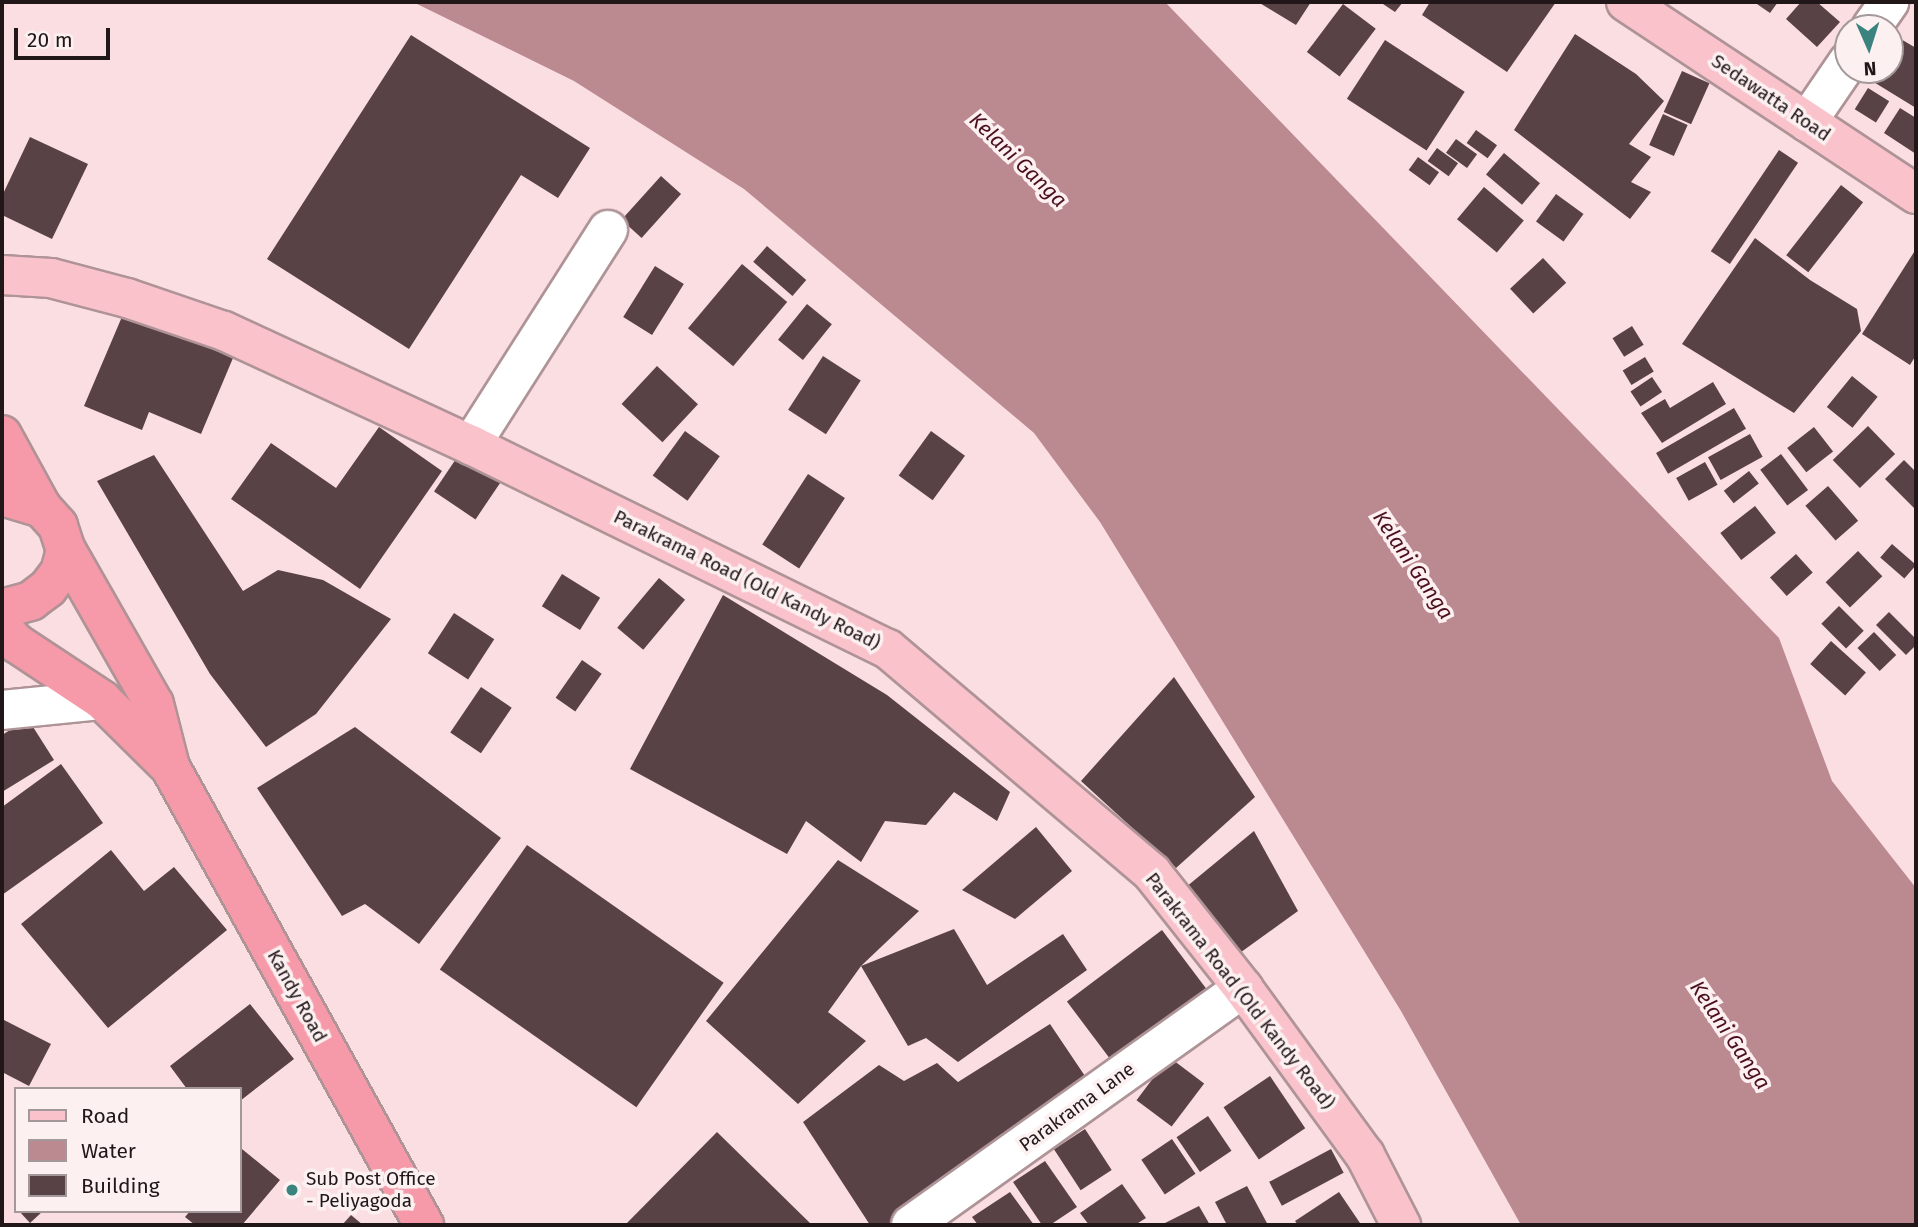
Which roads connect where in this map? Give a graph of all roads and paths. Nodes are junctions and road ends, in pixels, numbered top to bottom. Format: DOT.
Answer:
graph roads {
  1 [pos="1626,2"];
  2 [pos="1834,82"];
  3 [pos="1807,122"];
  4 [pos="1916,194"];
  5 [pos="608,230"];
  6 [pos="2,275"];
  7 [pos="2,435"];
  8 [pos="471,445"];
  9 [pos="15,498"];
  10 [pos="66,550"];
  11 [pos="2,610"];
  12 [pos="2,628"];
  13 [pos="102,700"];
  14 [pos="2,710"];
  15 [pos="170,767"];
  16 [pos="1243,988"];
  17 [pos="424,1225"];
  18 [pos="911,1225"];
  19 [pos="1401,1225"];
  1 -- 3 [label="main road, Sedawatta Road"];
  2 -- 3 [label="street"];
  3 -- 4 [label="main road, Sedawatta Road"];
  5 -- 8 [label="street"];
  6 -- 8 [label="main road, Parakrama Road (Old Kandy Road)"];
  7 -- 9 [label="highway, Kandy Road"];
  8 -- 16 [label="main road, Parakrama Road (Old Kandy Road)"];
  9 -- 10 [label="highway, Kandy Road"];
  10 -- 11 [label="highway"];
  10 -- 15 [label="highway, Kandy Road"];
  12 -- 13 [label="highway, Kandy Road"];
  13 -- 14 [label="street"];
  13 -- 15 [label="highway, Kandy Road"];
  15 -- 17 [label="highway, Kandy Road"];
  16 -- 18 [label="street, Parakrama Lane"];
  16 -- 19 [label="main road, Parakrama Road (Old Kandy Road)"];
}
